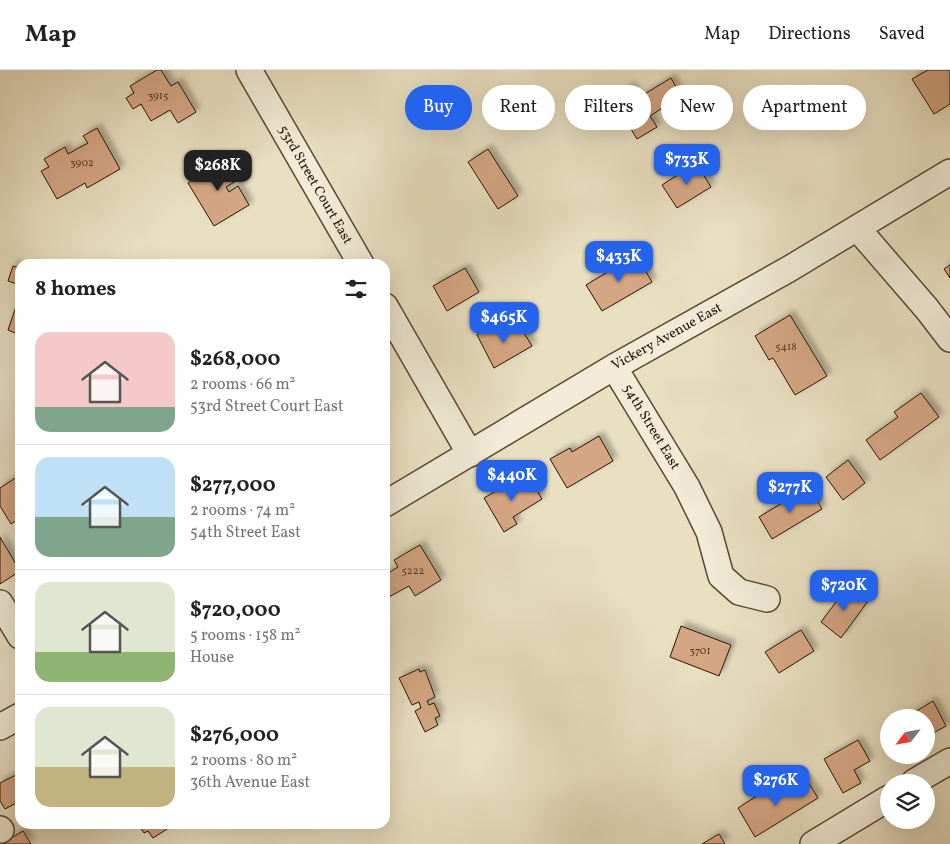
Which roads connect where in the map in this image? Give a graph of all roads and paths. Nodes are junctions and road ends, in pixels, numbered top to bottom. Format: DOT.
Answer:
graph roads {
  1 [pos="249,70"];
  2 [pos="950,172"];
  3 [pos="857,228"];
  4 [pos="358,259"];
  5 [pos="390,315"];
  6 [pos="950,339"];
  7 [pos="614,367"];
  8 [pos="470,454"];
  9 [pos="390,501"];
  10 [pos="767,599"];
  11 [pos="0,603"];
  12 [pos="15,628"];
  13 [pos="15,719"];
  14 [pos="0,727"];
  15 [pos="950,761"];
  16 [pos="928,774"];
  17 [pos="880,803"];
  18 [pos="813,844"];
  1 -- 4 [label="street, 53rd Street Court East"];
  2 -- 3 [label="street, Vickery Avenue East"];
  3 -- 6 [label="street"];
  3 -- 7 [label="street, Vickery Avenue East"];
  5 -- 8 [label="street"];
  7 -- 8 [label="street, Vickery Avenue East"];
  7 -- 10 [label="street, 54th Street East"];
  8 -- 9 [label="street, Vickery Avenue East"];
  11 -- 12 [label="street"];
  13 -- 14 [label="street"];
  15 -- 16 [label="street"];
  17 -- 18 [label="street"];
}
